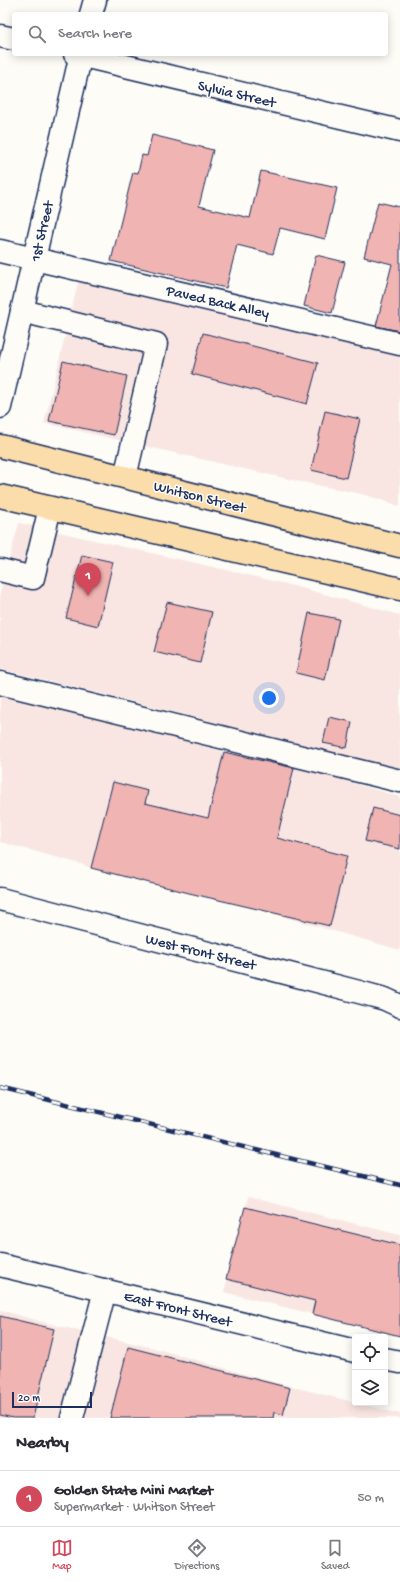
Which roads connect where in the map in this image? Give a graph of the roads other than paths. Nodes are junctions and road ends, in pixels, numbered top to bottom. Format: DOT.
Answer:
graph roads {
  1 [pos="95,0"];
  2 [pos="92,12"];
  3 [pos="0,36"];
  4 [pos="12,39"];
  5 [pos="79,56"];
  6 [pos="87,56"];
  7 [pos="400,131"];
  8 [pos="0,250"];
  9 [pos="35,259"];
  10 [pos="22,311"];
  11 [pos="400,344"];
  12 [pos="0,407"];
  13 [pos="0,446"];
  14 [pos="125,477"];
  15 [pos="0,496"];
  16 [pos="50,508"];
  17 [pos="400,546"];
  18 [pos="0,570"];
  19 [pos="400,589"];
  20 [pos="0,683"];
  21 [pos="400,781"];
  22 [pos="0,899"];
  23 [pos="400,1006"];
  24 [pos="0,1266"];
  25 [pos="105,1290"];
  26 [pos="352,1350"];
  27 [pos="388,1360"];
  28 [pos="400,1362"];
  29 [pos="72,1418"];
  1 -- 2 [label="street"];
  3 -- 4 [label="street"];
  5 -- 9 [label="street, 1st Street"];
  6 -- 7 [label="street, Sylvia Street"];
  8 -- 9 [label="street, Paved Back Alley"];
  9 -- 10 [label="street, 1st Street"];
  9 -- 11 [label="street, Paved Back Alley"];
  10 -- 12 [label="street, 1st Street"];
  10 -- 14 [label="street"];
  13 -- 14 [label="main road, Whitson Street"];
  14 -- 17 [label="main road, Whitson Street"];
  15 -- 16 [label="main road"];
  16 -- 18 [label="street"];
  16 -- 19 [label="main road"];
  20 -- 21 [label="street"];
  22 -- 23 [label="street, West Front Street"];
  24 -- 25 [label="street, East Front Street"];
  25 -- 26 [label="street, East Front Street"];
  25 -- 29 [label="street"];
  27 -- 28 [label="street"];
}
